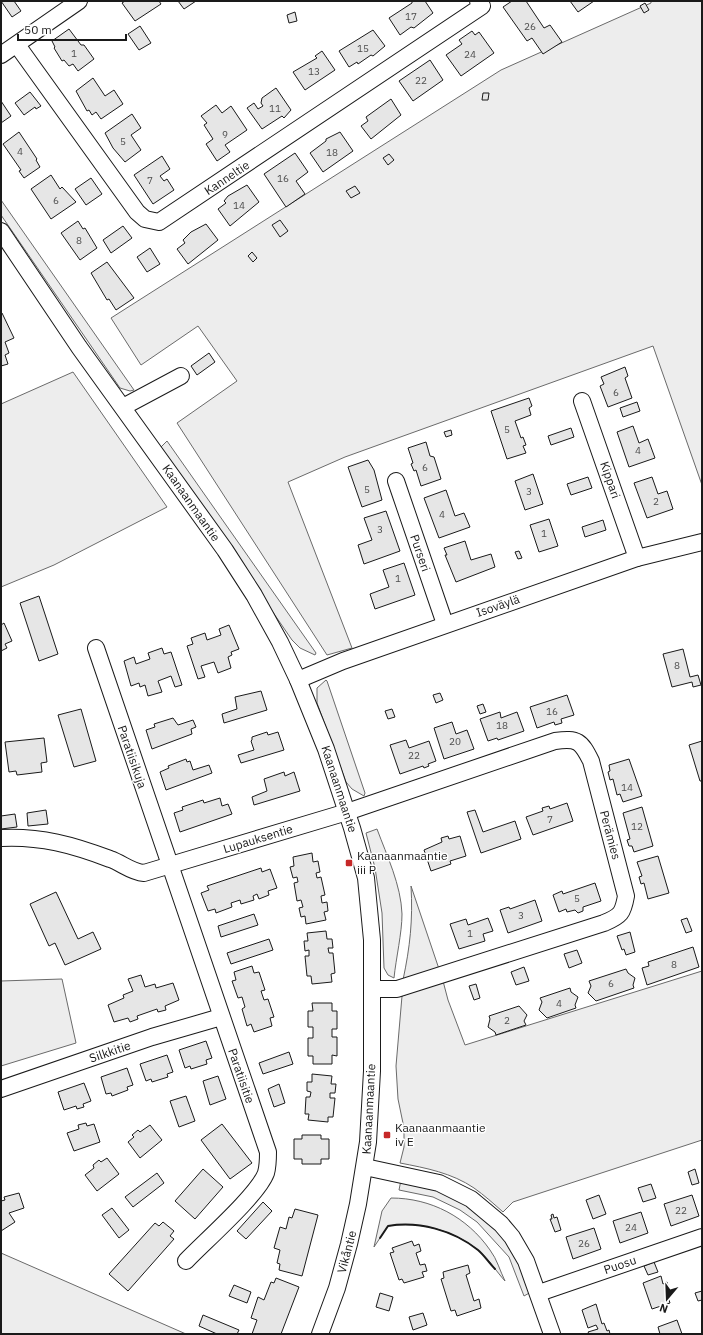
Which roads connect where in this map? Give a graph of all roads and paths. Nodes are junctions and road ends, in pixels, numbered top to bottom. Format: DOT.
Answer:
graph roads {
  1 [pos="79,1"];
  2 [pos="478,1"];
  3 [pos="17,45"];
  4 [pos="1,55"];
  5 [pos="1,231"];
  6 [pos="181,376"];
  7 [pos="582,401"];
  8 [pos="123,407"];
  9 [pos="396,481"];
  10 [pos="702,542"];
  11 [pos="637,558"];
  12 [pos="445,624"];
  13 [pos="96,648"];
  14 [pos="298,680"];
  15 [pos="347,812"];
  16 [pos="1,838"];
  17 [pos="169,866"];
  18 [pos="372,989"];
  19 [pos="221,1017"];
  20 [pos="1,1089"];
  21 [pos="365,1167"];
  22 [pos="702,1237"];
  23 [pos="186,1261"];
  24 [pos="538,1293"];
  25 [pos="320,1334"];
  26 [pos="552,1334"];
  1 -- 3 [label="street"];
  2 -- 3 [label="street, Kanneltie"];
  3 -- 4 [label="street"];
  5 -- 8 [label="street, Kaanaanmaantie"];
  6 -- 8 [label="street"];
  7 -- 11 [label="street, Kippari"];
  8 -- 14 [label="street, Kaanaanmaantie"];
  9 -- 12 [label="street, Purseri"];
  10 -- 11 [label="street, Isoväylä"];
  11 -- 12 [label="street, Isoväylä"];
  12 -- 14 [label="street, Isoväylä"];
  13 -- 17 [label="street, Paratiisikuja"];
  14 -- 15 [label="street, Kaanaanmaantie"];
  15 -- 17 [label="street, Lupauksentie"];
  15 -- 18 [label="street, Kaanaanmaantie"];
  15 -- 18 [label="street, Perämies"];
  16 -- 17 [label="street, Lupauksentie"];
  17 -- 19 [label="street, Paratiisitie"];
  18 -- 21 [label="street, Kaanaanmaantie"];
  19 -- 20 [label="street, Silkkitie"];
  19 -- 23 [label="street, Paratiisitie"];
  21 -- 24 [label="street, Kaanaanmaantie"];
  21 -- 25 [label="street, Vikåntie"];
  22 -- 24 [label="street, Puosu"];
  24 -- 26 [label="street, Kaanaanmaantie"];
}
